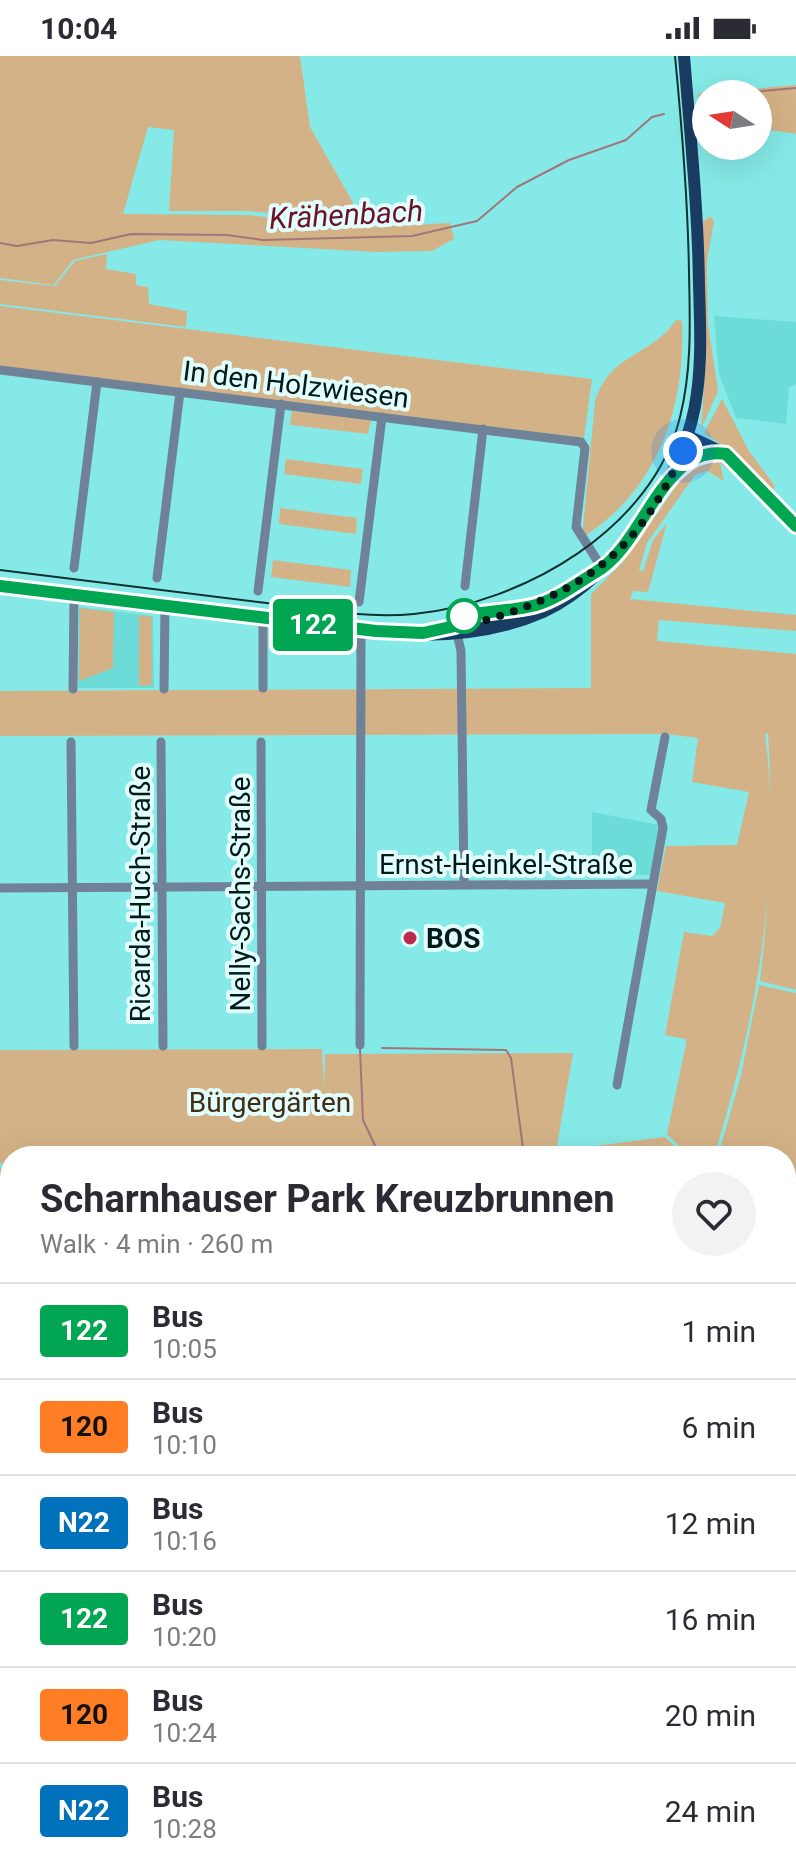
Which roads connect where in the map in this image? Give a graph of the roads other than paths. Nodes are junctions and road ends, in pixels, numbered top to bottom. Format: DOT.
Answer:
graph roads {
  1 [pos="684,56"];
  2 [pos="0,370"];
  3 [pos="97,382"];
  4 [pos="180,392"];
  5 [pos="281,404"];
  6 [pos="382,417"];
  7 [pos="483,429"];
  8 [pos="688,436"];
  9 [pos="726,454"];
  10 [pos="669,480"];
  11 [pos="796,526"];
  12 [pos="74,568"];
  13 [pos="599,570"];
  14 [pos="157,578"];
  15 [pos="0,586"];
  16 [pos="465,586"];
  17 [pos="258,591"];
  18 [pos="74,595"];
  19 [pos="359,602"];
  20 [pos="165,606"];
  21 [pos="263,619"];
  22 [pos="361,630"];
  23 [pos="456,630"];
  24 [pos="263,688"];
  25 [pos="73,689"];
  26 [pos="164,689"];
  27 [pos="665,737"];
  28 [pos="71,742"];
  29 [pos="161,742"];
  30 [pos="261,742"];
  31 [pos="464,884"];
  32 [pos="652,884"];
  33 [pos="360,886"];
  34 [pos="261,887"];
  35 [pos="0,888"];
  36 [pos="72,888"];
  37 [pos="163,888"];
  38 [pos="360,1045"];
  39 [pos="74,1046"];
  40 [pos="163,1046"];
  41 [pos="262,1046"];
  42 [pos="617,1085"];
  1 -- 8 [label="main road"];
  2 -- 3 [label="street, In den Holzwiesen"];
  3 -- 4 [label="street, In den Holzwiesen"];
  3 -- 12 [label="street"];
  4 -- 5 [label="street, In den Holzwiesen"];
  4 -- 14 [label="street"];
  5 -- 6 [label="street, In den Holzwiesen"];
  5 -- 17 [label="street"];
  6 -- 7 [label="street, In den Holzwiesen"];
  6 -- 19 [label="street"];
  7 -- 13 [label="street, In den Holzwiesen"];
  7 -- 16 [label="street"];
  8 -- 9 [label="main road"];
  8 -- 10 [label="main road"];
  9 -- 10 [label="main road"];
  9 -- 11 [label="main road"];
  10 -- 13 [label="main road"];
  13 -- 23 [label="main road"];
  15 -- 18 [label="main road"];
  18 -- 20 [label="main road"];
  18 -- 25 [label="street"];
  20 -- 21 [label="main road"];
  20 -- 26 [label="street"];
  21 -- 22 [label="main road"];
  21 -- 24 [label="street"];
  22 -- 23 [label="main road"];
  22 -- 33 [label="street"];
  23 -- 31 [label="street"];
  27 -- 32 [label="street"];
  28 -- 36 [label="street"];
  29 -- 37 [label="street, Ricarda-Huch-Straße"];
  30 -- 34 [label="street, Nelly-Sachs-Straße"];
  31 -- 32 [label="street, Ernst-Heinkel-Straße"];
  31 -- 33 [label="street, Ernst-Heinkel-Straße"];
  32 -- 42 [label="street"];
  33 -- 34 [label="street, Ernst-Heinkel-Straße"];
  33 -- 38 [label="street"];
  34 -- 37 [label="street, Ernst-Heinkel-Straße"];
  34 -- 41 [label="street, Nelly-Sachs-Straße"];
  35 -- 36 [label="street, Ernst-Heinkel-Straße"];
  36 -- 37 [label="street, Ernst-Heinkel-Straße"];
  36 -- 39 [label="street"];
  37 -- 40 [label="street, Ricarda-Huch-Straße"];
}
